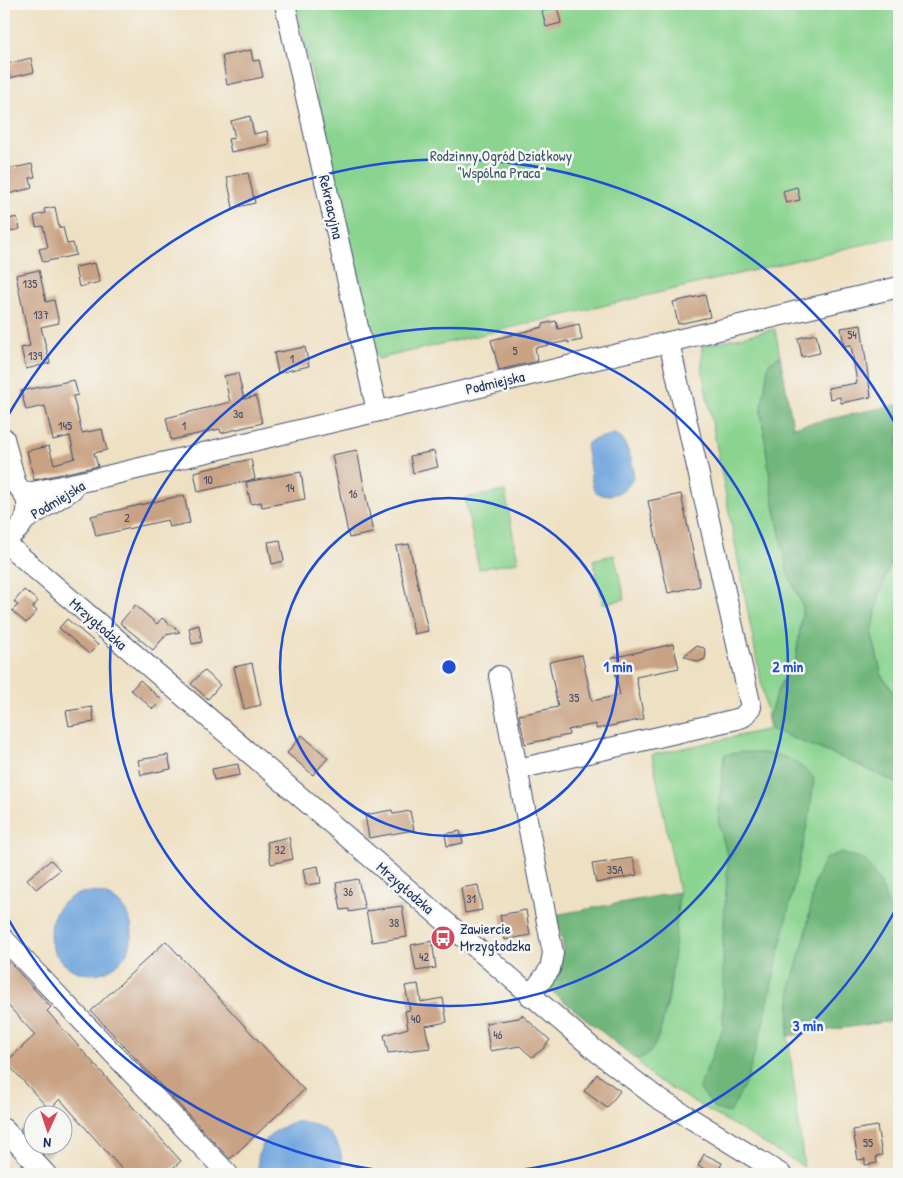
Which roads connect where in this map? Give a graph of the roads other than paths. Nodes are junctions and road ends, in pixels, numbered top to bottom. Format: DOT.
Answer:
graph roads {
  1 [pos="285,4"];
  2 [pos="899,286"];
  3 [pos="669,342"];
  4 [pos="376,411"];
  5 [pos="4,438"];
  6 [pos="90,480"];
  7 [pos="14,486"];
  8 [pos="24,523"];
  9 [pos="4,538"];
  10 [pos="4,542"];
  11 [pos="46,578"];
  12 [pos="498,676"];
  13 [pos="518,769"];
  14 [pos="4,938"];
  15 [pos="530,996"];
  16 [pos="4,1129"];
  17 [pos="217,1170"];
  18 [pos="46,1174"];
  19 [pos="781,1174"];
  1 -- 4 [label="street, Rekreacyjna"];
  2 -- 3 [label="street, Podmiejska"];
  3 -- 4 [label="street, Podmiejska"];
  3 -- 13 [label="street"];
  4 -- 6 [label="street, Podmiejska"];
  5 -- 7 [label="street, Mrzygłodzka"];
  6 -- 7 [label="street, Podmiejska"];
  6 -- 8 [label="street, Podmiejska"];
  7 -- 8 [label="street, Mrzygłodzka"];
  8 -- 9 [label="street, Podmiejska"];
  8 -- 11 [label="street, Mrzygłodzka"];
  10 -- 11 [label="street, Mrzygłodzka"];
  11 -- 15 [label="street, Mrzygłodzka"];
  12 -- 13 [label="street"];
  13 -- 15 [label="street"];
  14 -- 17 [label="street"];
  15 -- 19 [label="street, Mrzygłodzka"];
  16 -- 18 [label="street"];
}
